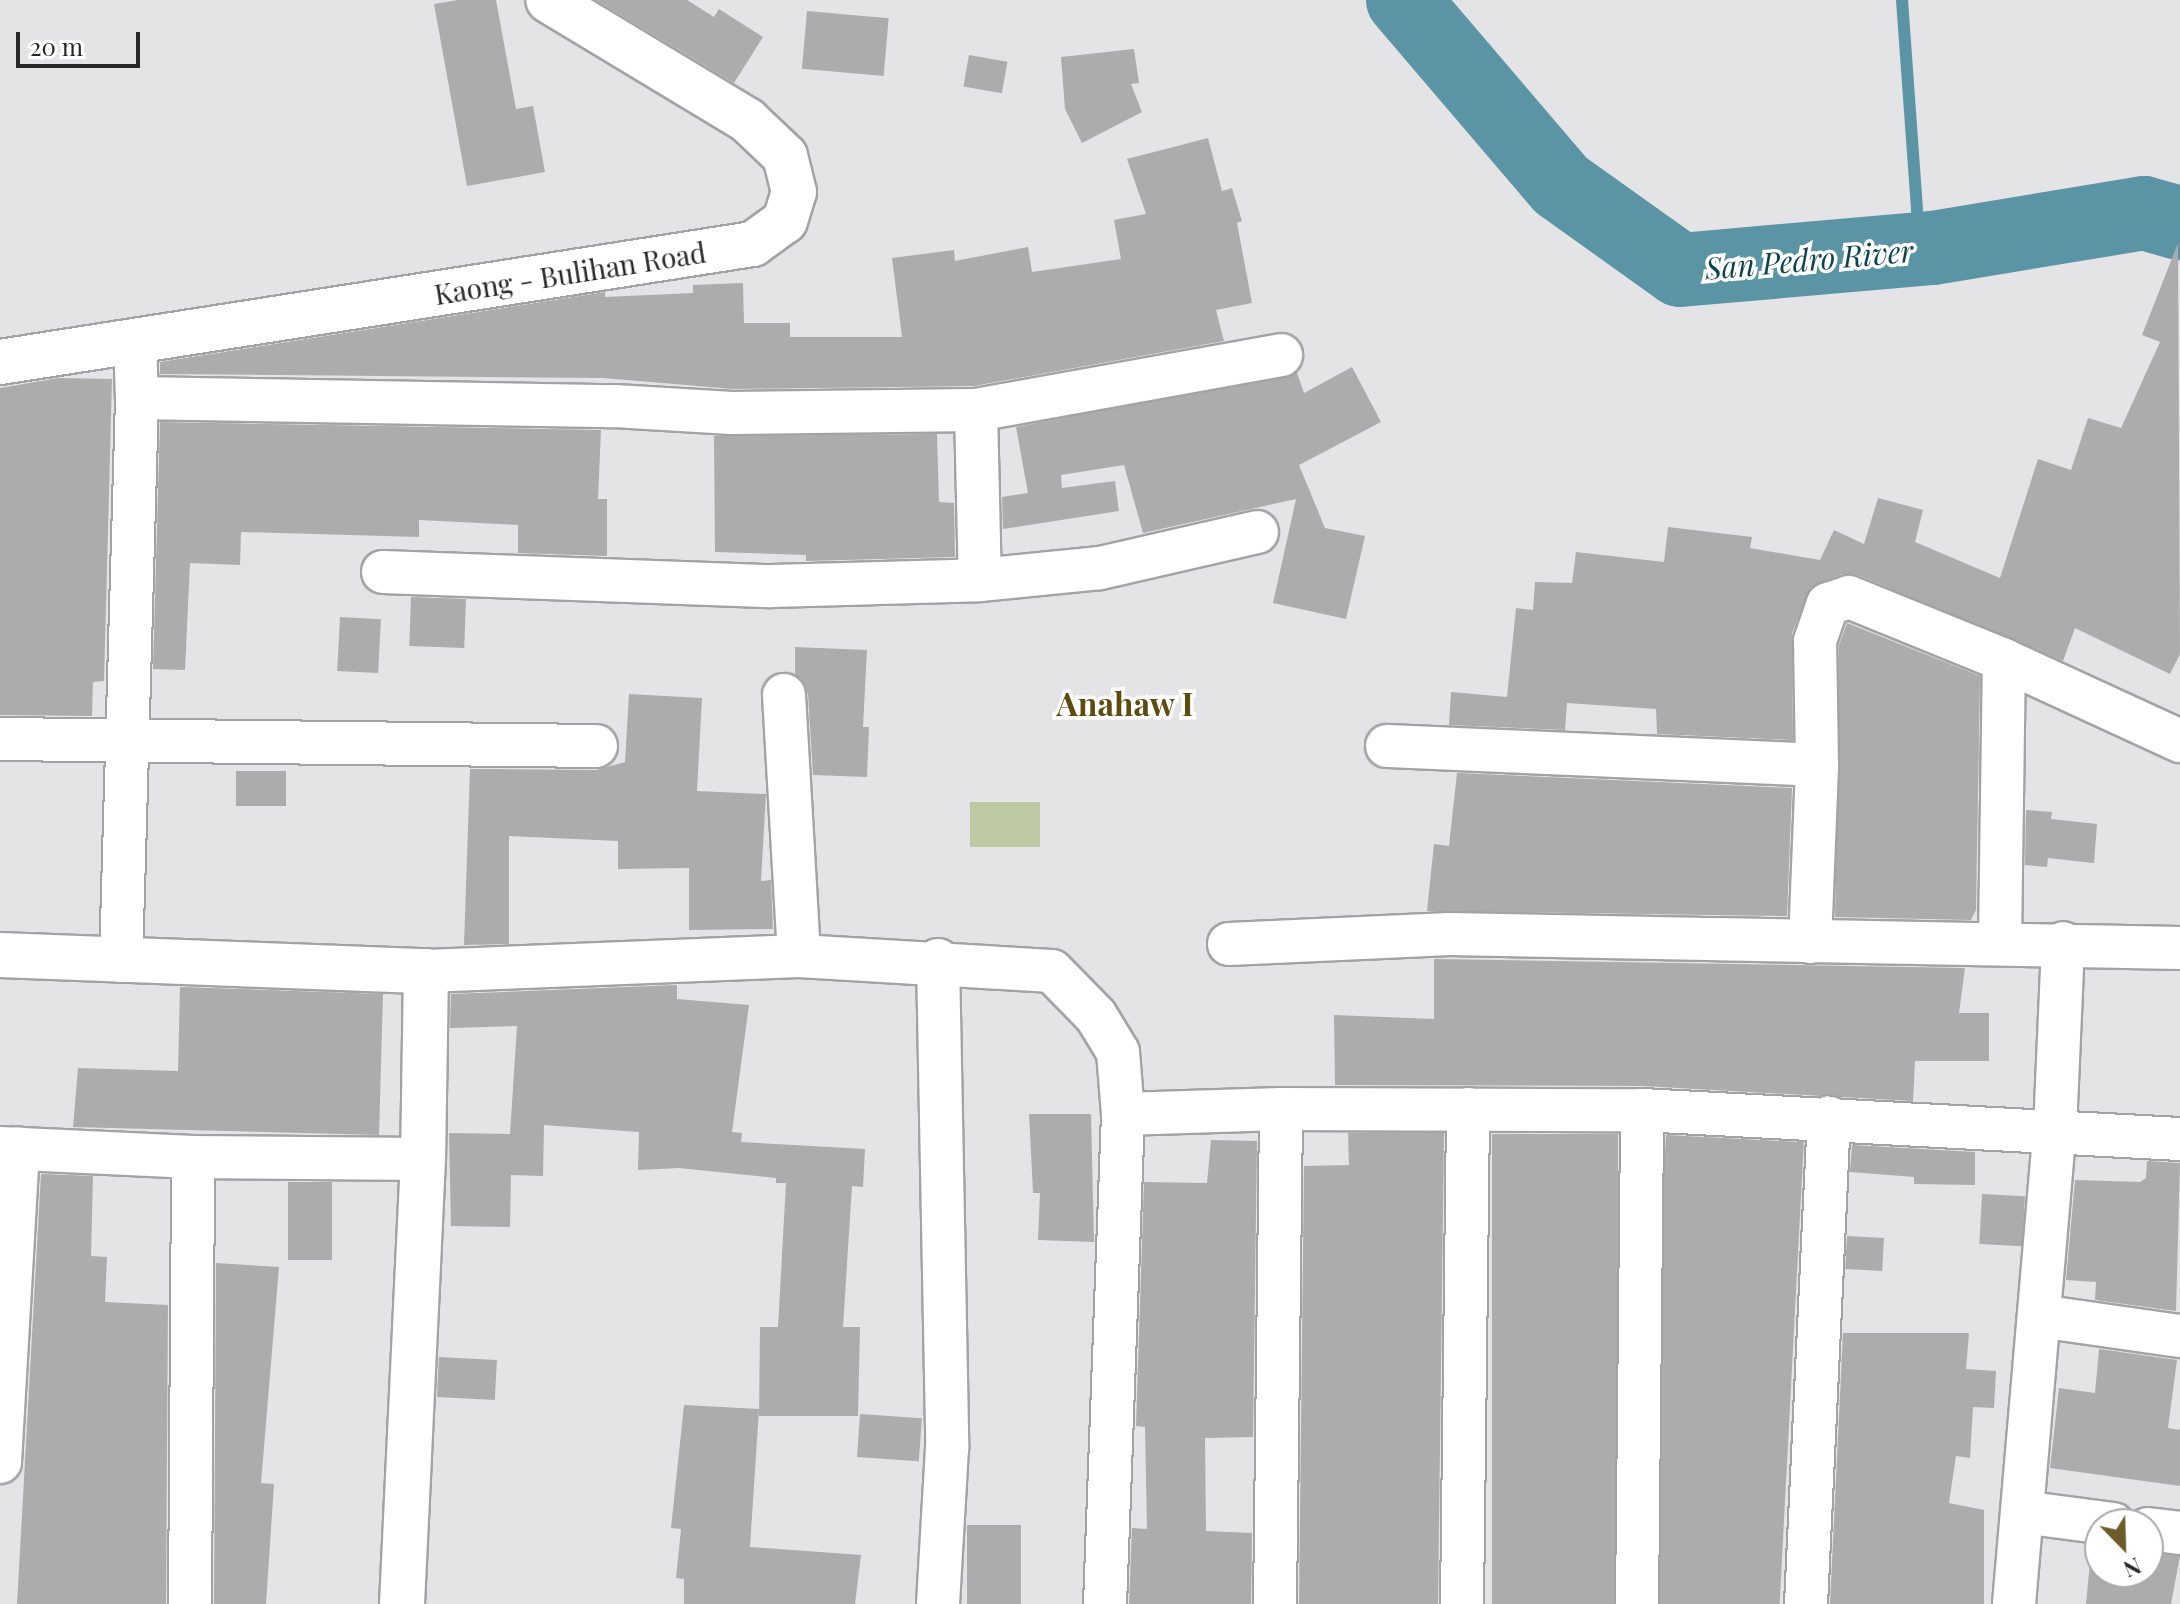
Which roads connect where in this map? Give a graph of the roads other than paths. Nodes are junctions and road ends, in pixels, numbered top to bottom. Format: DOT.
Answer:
graph roads {
  1 [pos="548,0"];
  2 [pos="135,342"];
  3 [pos="1281,355"];
  4 [pos="0,362"];
  5 [pos="137,398"];
  6 [pos="976,410"];
  7 [pos="1257,532"];
  8 [pos="383,572"];
  9 [pos="980,580"];
  10 [pos="2004,660"];
  11 [pos="784,695"];
  12 [pos="0,739"];
  13 [pos="124,740"];
  14 [pos="2180,741"];
  15 [pos="596,746"];
  16 [pos="1387,746"];
  17 [pos="1817,765"];
  18 [pos="1810,942"];
  19 [pos="2000,942"];
  20 [pos="2063,943"];
  21 [pos="1229,944"];
  22 [pos="2180,948"];
  23 [pos="0,955"];
  24 [pos="799,956"];
  25 [pos="938,960"];
  26 [pos="121,961"];
  27 [pos="426,971"];
  28 [pos="1281,1109"];
  29 [pos="1468,1109"];
  30 [pos="1642,1110"];
  31 [pos="1123,1114"];
  32 [pos="1829,1118"];
  33 [pos="2055,1129"];
  34 [pos="2180,1139"];
  35 [pos="9,1149"];
  36 [pos="193,1157"];
  37 [pos="423,1159"];
  38 [pos="2039,1316"];
  39 [pos="2180,1336"];
  40 [pos="0,1462"];
  41 [pos="2022,1512"];
  42 [pos="2084,1520"];
  43 [pos="190,1604"];
  44 [pos="402,1604"];
  45 [pos="938,1604"];
  46 [pos="1105,1604"];
  47 [pos="1275,1604"];
  48 [pos="1462,1604"];
  49 [pos="1637,1604"];
  50 [pos="1806,1604"];
  51 [pos="2014,1604"];
  1 -- 2 [label="street, Kaong - Bulihan Road"];
  2 -- 4 [label="street, Kaong - Bulihan Road"];
  2 -- 5 [label="street"];
  3 -- 6 [label="street"];
  5 -- 6 [label="street"];
  5 -- 13 [label="street"];
  6 -- 9 [label="street"];
  7 -- 9 [label="street"];
  8 -- 9 [label="street"];
  10 -- 14 [label="street"];
  10 -- 17 [label="street"];
  10 -- 19 [label="street"];
  11 -- 24 [label="street"];
  12 -- 13 [label="street"];
  13 -- 15 [label="street"];
  13 -- 26 [label="street"];
  16 -- 17 [label="street"];
  17 -- 18 [label="street"];
  18 -- 19 [label="street"];
  18 -- 21 [label="street"];
  19 -- 20 [label="street"];
  20 -- 22 [label="street"];
  20 -- 33 [label="street"];
  23 -- 26 [label="street"];
  24 -- 25 [label="street"];
  24 -- 27 [label="street"];
  25 -- 31 [label="street"];
  25 -- 45 [label="street"];
  26 -- 27 [label="street"];
  27 -- 37 [label="street"];
  28 -- 29 [label="street"];
  28 -- 31 [label="street"];
  28 -- 47 [label="street"];
  29 -- 30 [label="street"];
  29 -- 48 [label="street"];
  30 -- 32 [label="street"];
  30 -- 49 [label="street"];
  31 -- 46 [label="street"];
  32 -- 33 [label="street"];
  32 -- 50 [label="street"];
  33 -- 34 [label="street"];
  33 -- 38 [label="street"];
  35 -- 36 [label="street"];
  35 -- 40 [label="street"];
  36 -- 37 [label="street"];
  36 -- 43 [label="street"];
  37 -- 44 [label="street"];
  38 -- 39 [label="street"];
  38 -- 41 [label="street"];
  41 -- 42 [label="street"];
  41 -- 51 [label="street"];
}
